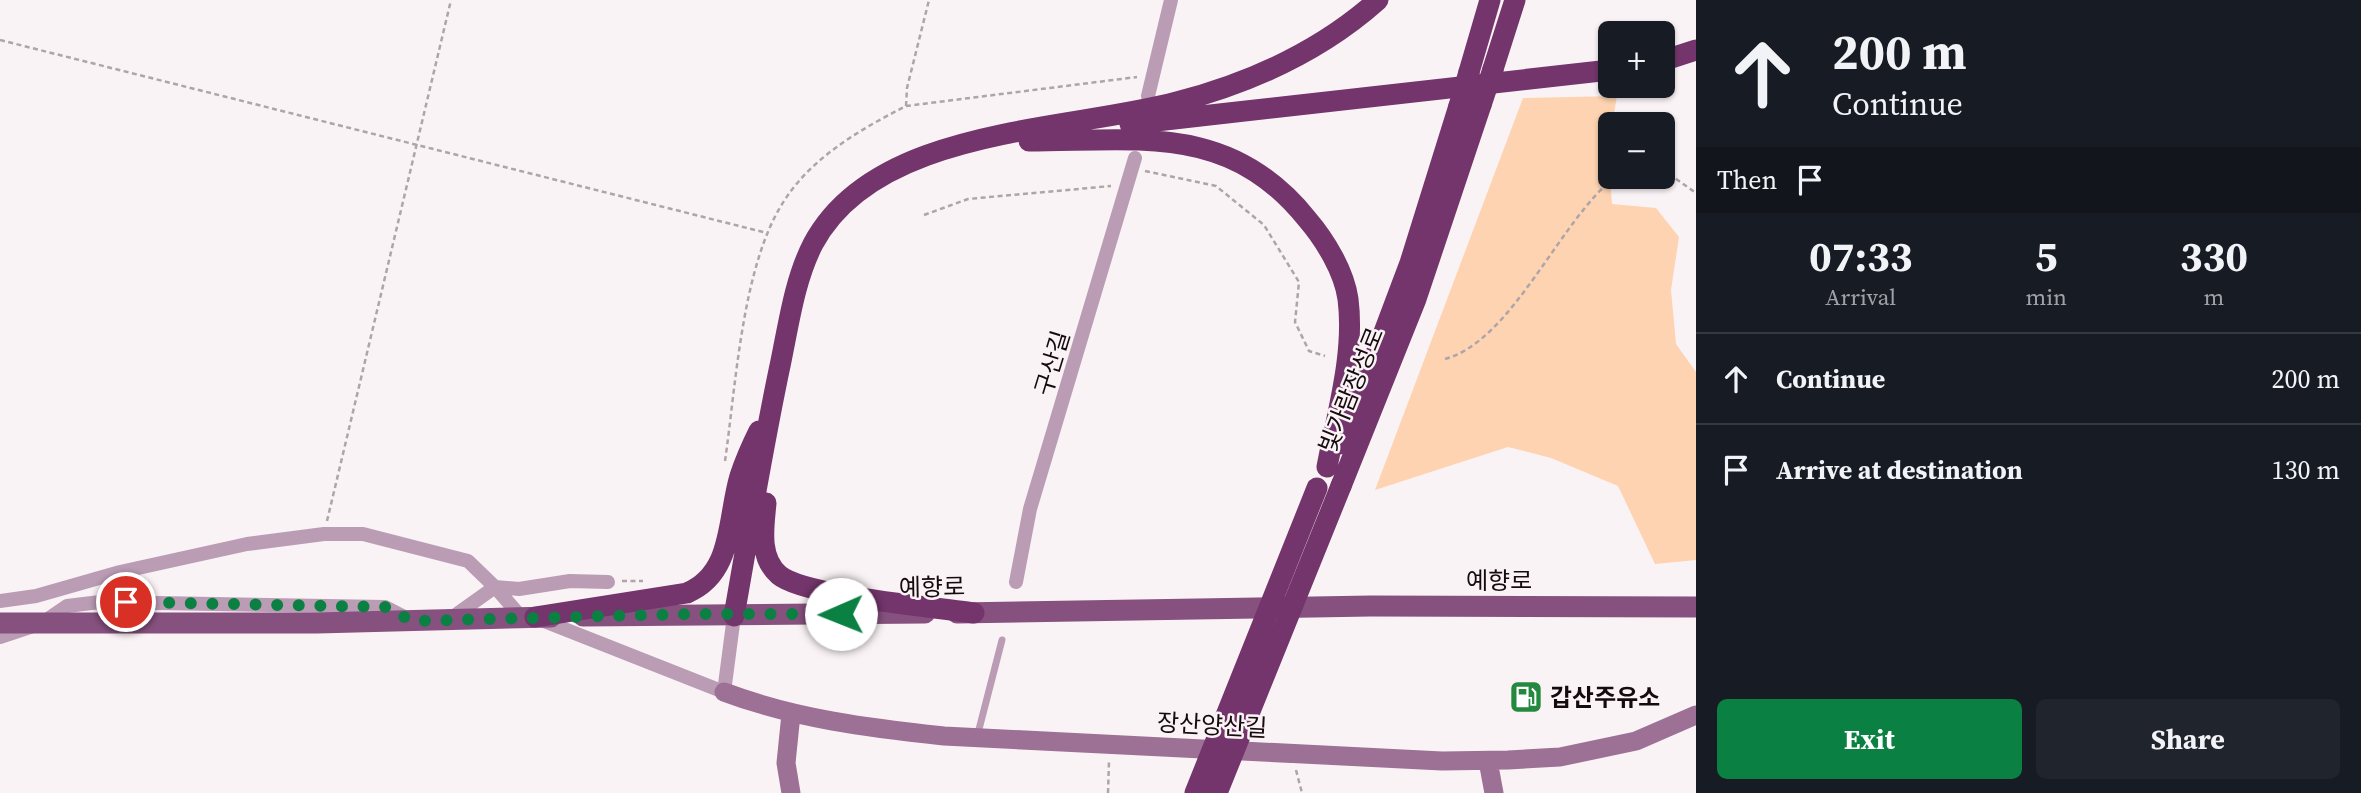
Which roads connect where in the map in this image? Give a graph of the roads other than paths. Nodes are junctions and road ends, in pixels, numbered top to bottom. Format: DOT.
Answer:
graph roads {
  1 [pos="1171,0"];
  2 [pos="1378,0"];
  3 [pos="1490,0"];
  4 [pos="1515,0"];
  5 [pos="1696,50"];
  6 [pos="1675,57"];
  7 [pos="1598,71"];
  8 [pos="1148,96"];
  9 [pos="982,140"];
  10 [pos="1132,171"];
  11 [pos="774,393"];
  12 [pos="1327,467"];
  13 [pos="608,582"];
  14 [pos="1016,582"];
  15 [pos="495,587"];
  16 [pos="0,601"];
  17 [pos="1696,607"];
  18 [pos="974,613"];
  19 [pos="734,616"];
  20 [pos="528,617"];
  21 [pos="448,620"];
  22 [pos="0,623"];
  23 [pos="42,623"];
  24 [pos="0,637"];
  25 [pos="1002,640"];
  26 [pos="724,692"];
  27 [pos="791,714"];
  28 [pos="1696,715"];
  29 [pos="977,737"];
  30 [pos="1488,761"];
  31 [pos="791,793"];
  32 [pos="1195,793"];
  33 [pos="1217,793"];
  34 [pos="1494,793"];
  1 -- 8 [label="street"];
  2 -- 9 [label="highway"];
  3 -- 12 [label="highway, 빛가람장성로, bridge"];
  4 -- 33 [label="highway, 빛가람장성로, bridge"];
  5 -- 6 [label="highway"];
  7 -- 9 [label="highway"];
  9 -- 11 [label="highway"];
  9 -- 12 [label="highway"];
  10 -- 14 [label="street, 구산길"];
  11 -- 18 [label="highway"];
  11 -- 19 [label="highway"];
  11 -- 20 [label="highway"];
  12 -- 32 [label="highway, 빛가람장성로, bridge"];
  13 -- 15 [label="street"];
  15 -- 16 [label="street"];
  15 -- 20 [label="street"];
  15 -- 21 [label="street"];
  17 -- 18 [label="main road, 예향로"];
  18 -- 19 [label="main road, 예향로"];
  19 -- 20 [label="main road, 예향로"];
  19 -- 26 [label="street"];
  20 -- 21 [label="main road, 예향로"];
  20 -- 26 [label="street"];
  21 -- 23 [label="main road, 예향로"];
  22 -- 23 [label="main road, 예향로"];
  23 -- 24 [label="street"];
  25 -- 29 [label="lane"];
  26 -- 27 [label="street, 장산양산길"];
  27 -- 29 [label="street, 장산양산길"];
  27 -- 31 [label="street"];
  28 -- 30 [label="street, 장산양산길"];
  29 -- 30 [label="street, 장산양산길"];
  30 -- 34 [label="street"];
}
